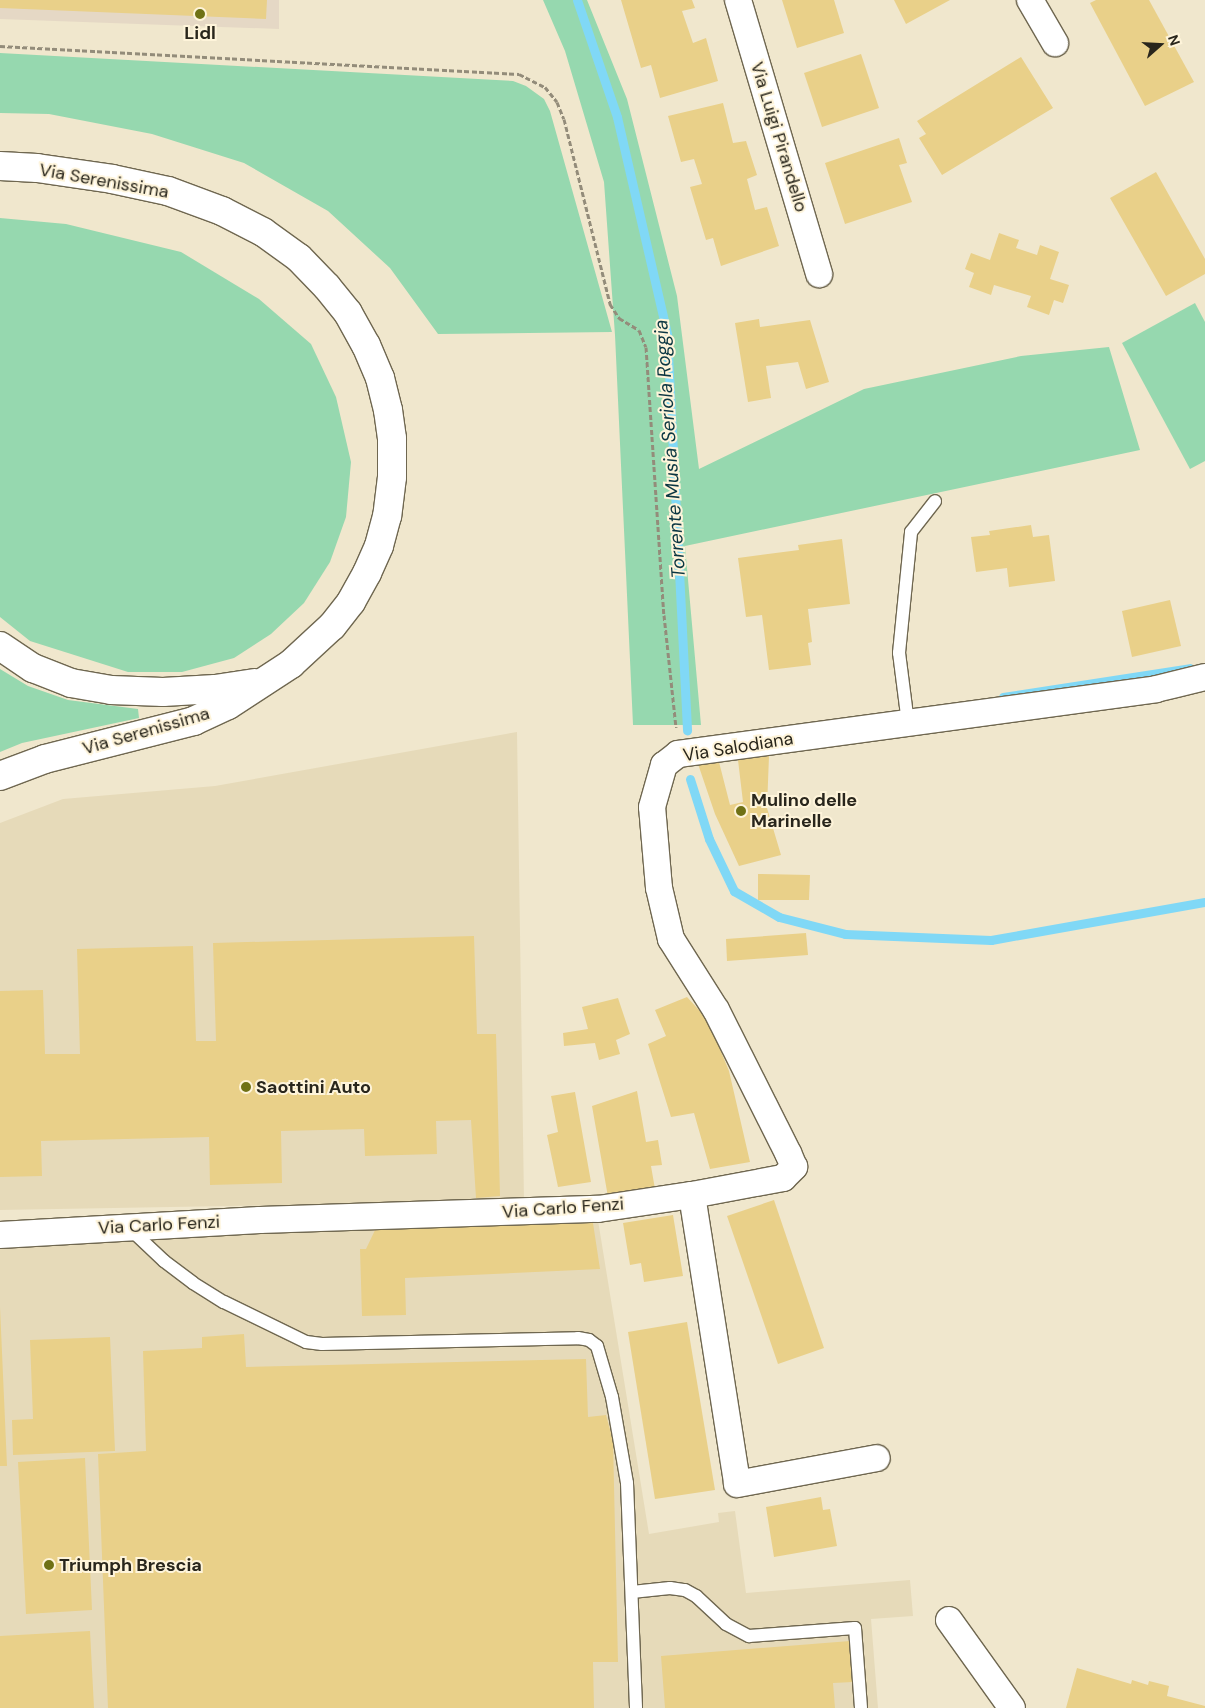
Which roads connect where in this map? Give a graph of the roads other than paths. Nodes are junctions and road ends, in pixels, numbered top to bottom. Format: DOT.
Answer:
graph roads {
  1 [pos="738,0"];
  2 [pos="1030,0"];
  3 [pos="1055,42"];
  4 [pos="0,166"];
  5 [pos="819,274"];
  6 [pos="935,501"];
  7 [pos="0,646"];
  8 [pos="1205,677"];
  9 [pos="267,681"];
  10 [pos="908,723"];
  11 [pos="0,776"];
  12 [pos="692,1195"];
  13 [pos="127,1226"];
  14 [pos="0,1235"];
  15 [pos="877,1458"];
  16 [pos="632,1592"];
  17 [pos="950,1620"];
  18 [pos="636,1708"];
  19 [pos="861,1708"];
  20 [pos="1012,1708"];
  1 -- 5 [label="street, Via Luigi Pirandello"];
  2 -- 3 [label="street"];
  4 -- 9 [label="main road, Via Serenissima"];
  6 -- 10 [label="lane"];
  7 -- 9 [label="main road"];
  8 -- 10 [label="street, Via Salodiana"];
  9 -- 11 [label="main road, Via Serenissima"];
  10 -- 12 [label="street, Via Salodiana"];
  12 -- 13 [label="street, Via Carlo Fenzi"];
  12 -- 15 [label="street"];
  13 -- 14 [label="street, Via Carlo Fenzi"];
  13 -- 16 [label="lane"];
  16 -- 18 [label="lane"];
  16 -- 19 [label="lane"];
  17 -- 20 [label="street"];
}
